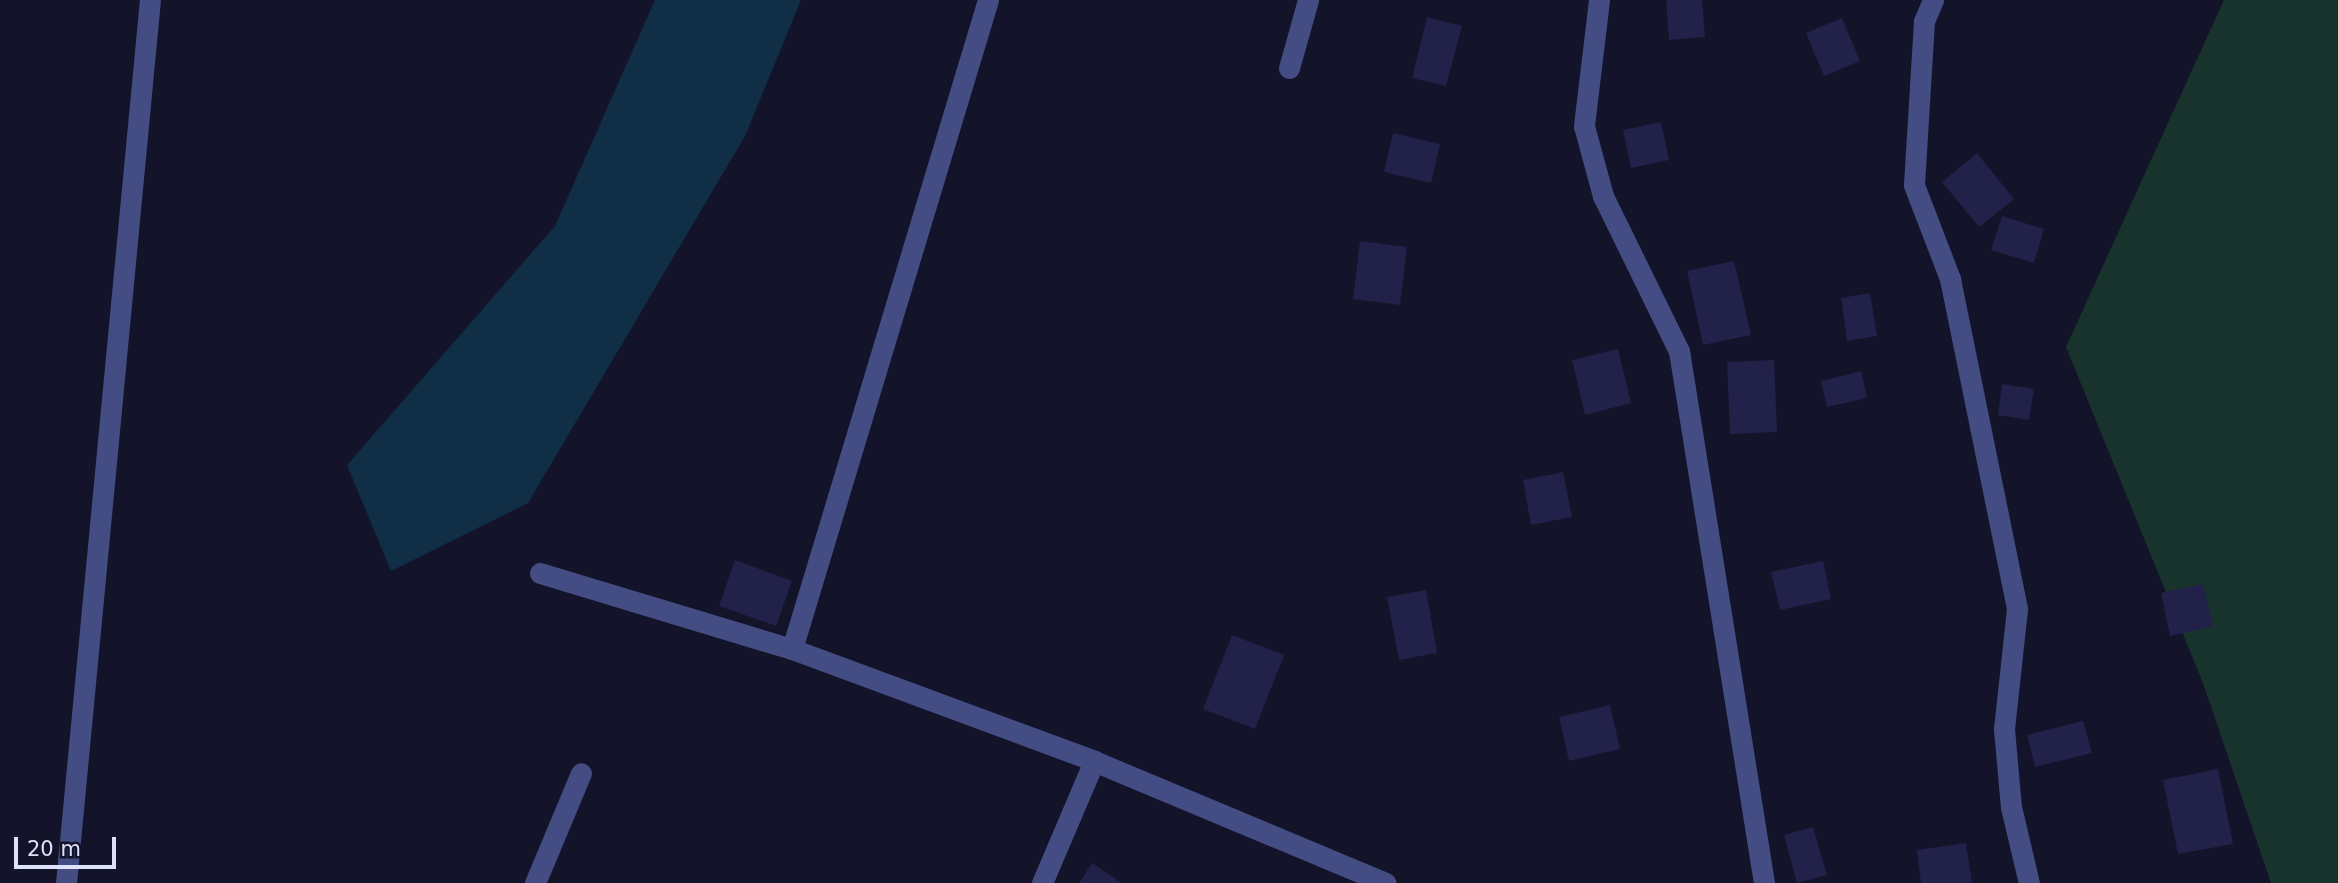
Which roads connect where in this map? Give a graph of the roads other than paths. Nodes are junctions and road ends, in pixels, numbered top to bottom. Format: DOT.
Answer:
graph roads {
  1 [pos="149,0"];
  2 [pos="988,0"];
  3 [pos="1308,0"];
  4 [pos="1599,0"];
  5 [pos="1933,0"];
  6 [pos="1289,68"];
  7 [pos="540,573"];
  8 [pos="792,649"];
  9 [pos="1094,761"];
  10 [pos="581,774"];
  11 [pos="66,883"];
  12 [pos="535,883"];
  13 [pos="1042,883"];
  14 [pos="1386,883"];
  15 [pos="1765,883"];
  16 [pos="2029,883"];
  1 -- 11 [label="street"];
  2 -- 8 [label="street"];
  3 -- 6 [label="street"];
  4 -- 15 [label="street"];
  5 -- 16 [label="street"];
  7 -- 8 [label="street"];
  8 -- 9 [label="street"];
  9 -- 13 [label="street"];
  9 -- 14 [label="street"];
  10 -- 12 [label="street"];
}
